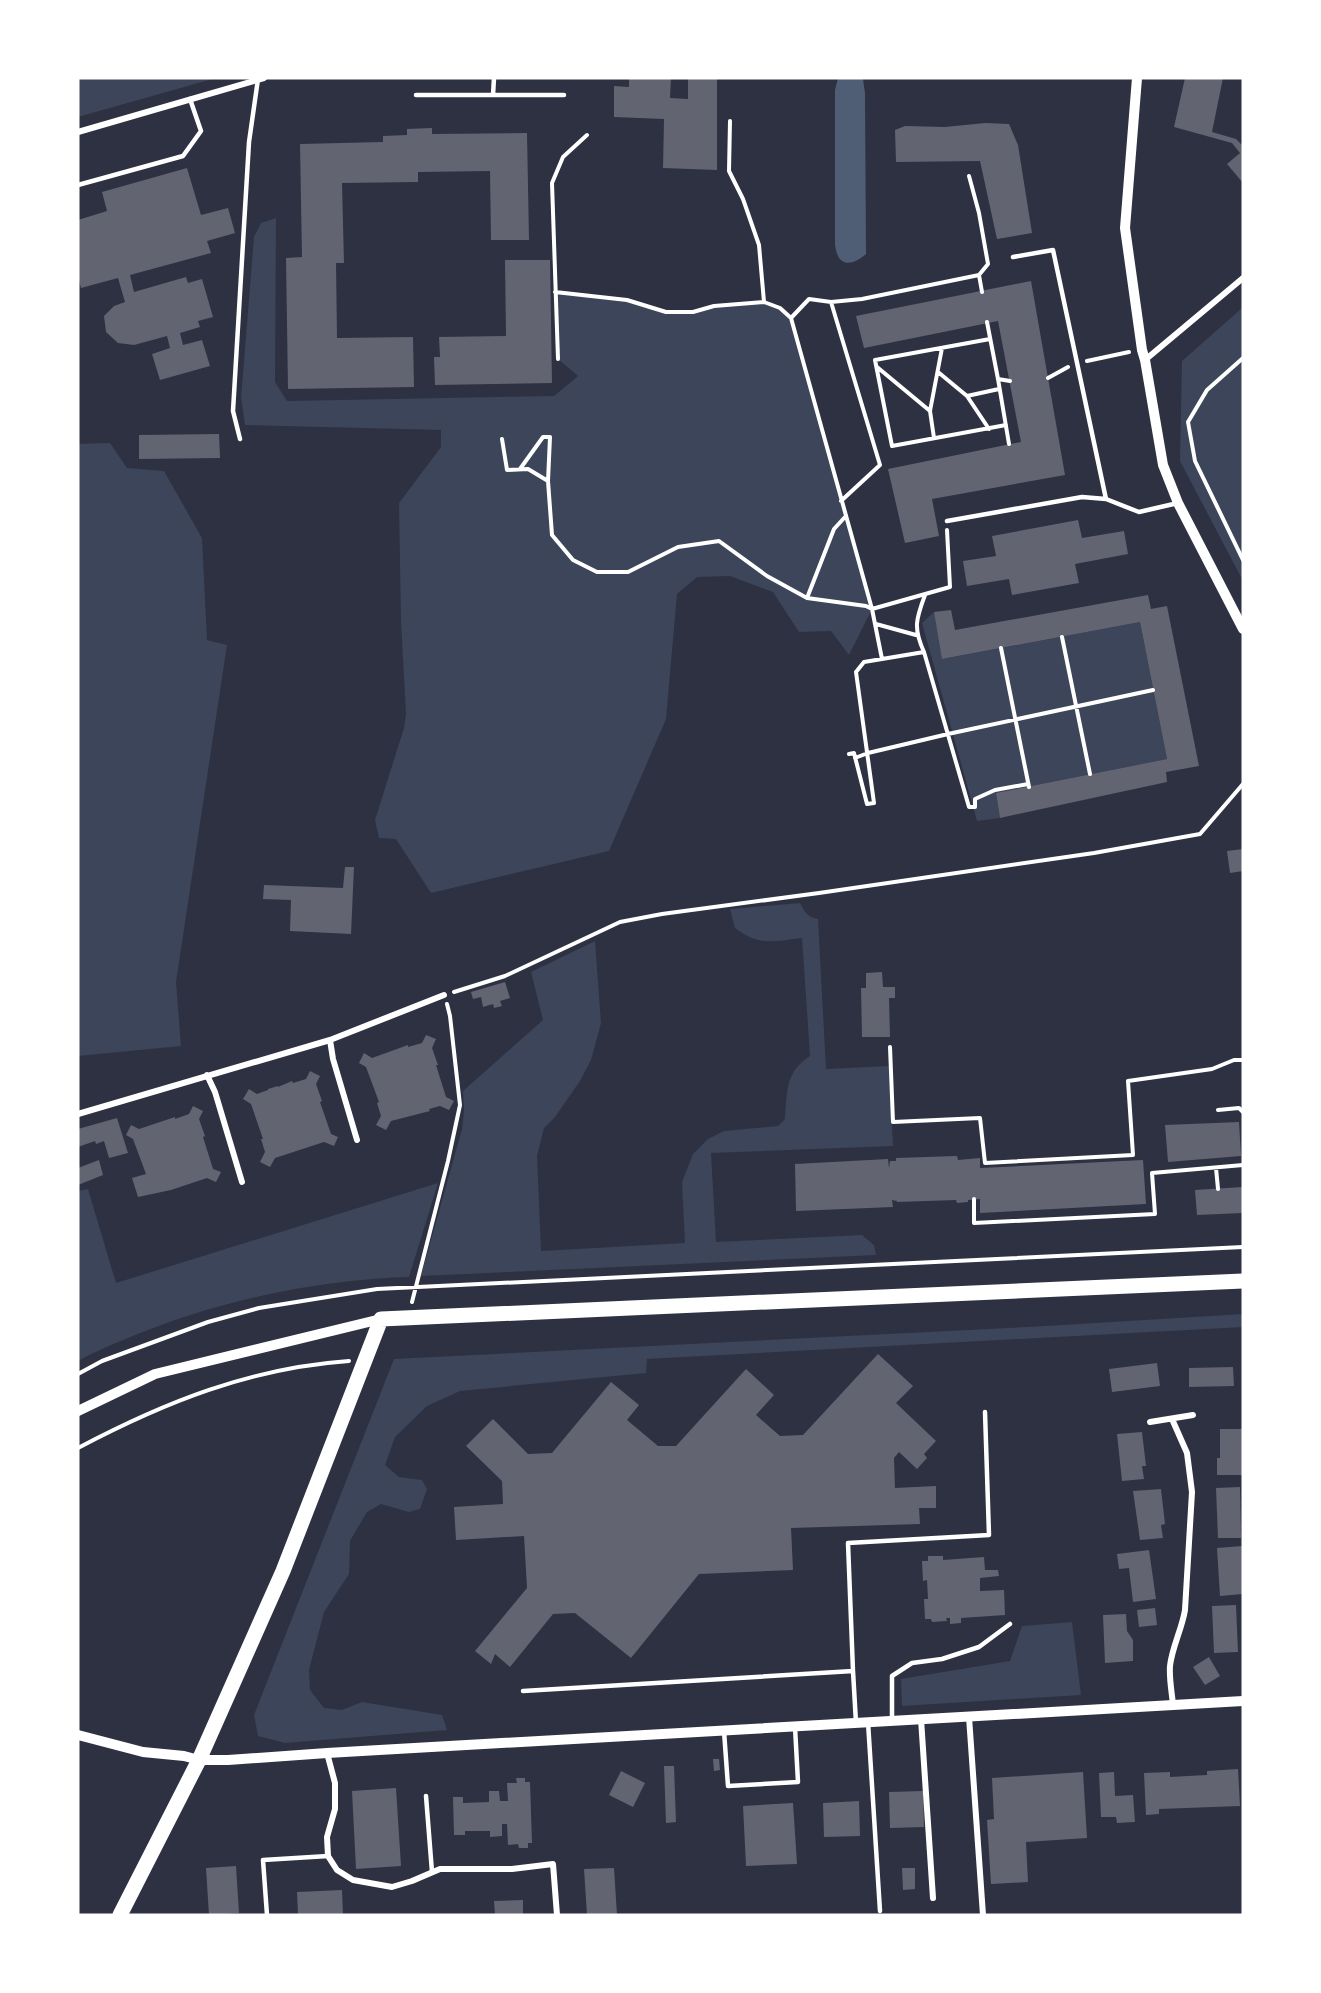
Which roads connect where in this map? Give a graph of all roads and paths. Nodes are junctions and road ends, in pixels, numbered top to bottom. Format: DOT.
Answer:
graph roads {
  1 [pos="494,78"];
  2 [pos="1137,78"];
  3 [pos="261,79"];
  4 [pos="416,95"];
  5 [pos="493,95"];
  6 [pos="564,95"];
  7 [pos="190,99"];
  8 [pos="730,121"];
  9 [pos="78,132"];
  10 [pos="587,135"];
  11 [pos="969,176"];
  12 [pos="78,185"];
  13 [pos="1012,257"];
  14 [pos="979,275"];
  15 [pos="1243,278"];
  16 [pos="555,292"];
  17 [pos="982,292"];
  18 [pos="764,302"];
  19 [pos="831,302"];
  20 [pos="791,318"];
  21 [pos="987,322"];
  22 [pos="990,339"];
  23 [pos="942,348"];
  24 [pos="1143,355"];
  25 [pos="1243,358"];
  26 [pos="558,359"];
  27 [pos="1077,363"];
  28 [pos="876,367"];
  29 [pos="938,372"];
  30 [pos="1048,378"];
  31 [pos="998,379"];
  32 [pos="1010,381"];
  33 [pos="999,389"];
  34 [pos="968,396"];
  35 [pos="930,411"];
  36 [pos="1006,425"];
  37 [pos="988,429"];
  38 [pos="934,438"];
  39 [pos="240,439"];
  40 [pos="502,439"];
  41 [pos="1009,444"];
  42 [pos="520,469"];
  43 [pos="548,481"];
  44 [pos="1106,500"];
  45 [pos="841,501"];
  46 [pos="1178,503"];
  47 [pos="845,516"];
  48 [pos="947,520"];
  49 [pos="1243,560"];
  50 [pos="925,595"];
  51 [pos="807,598"];
  52 [pos="872,609"];
  53 [pos="876,624"];
  54 [pos="1243,628"];
  55 [pos="916,634"];
  56 [pos="1062,637"];
  57 [pos="1001,648"];
  58 [pos="924,651"];
  59 [pos="882,659"];
  60 [pos="1153,690"];
  61 [pos="1076,706"];
  62 [pos="1016,719"];
  63 [pos="948,734"];
  64 [pos="868,753"];
  65 [pos="849,754"];
  66 [pos="855,758"];
  67 [pos="859,772"];
  68 [pos="853,773"];
  69 [pos="1090,774"];
  70 [pos="1243,784"];
  71 [pos="444,995"];
  72 [pos="330,1040"];
  73 [pos="890,1047"];
  74 [pos="1243,1060"];
  75 [pos="207,1075"];
  76 [pos="1218,1110"];
  77 [pos="1243,1112"];
  78 [pos="78,1114"];
  79 [pos="357,1140"];
  80 [pos="1243,1165"];
  81 [pos="1216,1168"];
  82 [pos="242,1182"];
  83 [pos="1218,1189"];
  84 [pos="974,1199"];
  85 [pos="1243,1247"];
  86 [pos="1243,1281"];
  87 [pos="416,1288"];
  88 [pos="408,1318"];
  89 [pos="381,1319"];
  90 [pos="366,1360"];
  91 [pos="78,1374"];
  92 [pos="78,1411"];
  93 [pos="985,1412"];
  94 [pos="1193,1415"];
  95 [pos="1172,1419"];
  96 [pos="1150,1422"];
  97 [pos="78,1449"];
  98 [pos="1010,1624"];
  99 [pos="853,1671"];
  100 [pos="523,1691"];
  101 [pos="1243,1701"];
  102 [pos="1173,1705"];
  103 [pos="969,1717"];
  104 [pos="921,1719"];
  105 [pos="892,1721"];
  106 [pos="868,1722"];
  107 [pos="856,1723"];
  108 [pos="795,1726"];
  109 [pos="724,1731"];
  110 [pos="78,1735"];
  111 [pos="327,1753"];
  112 [pos="199,1760"];
  113 [pos="426,1796"];
  114 [pos="328,1856"];
  115 [pos="432,1872"];
  116 [pos="933,1898"];
  117 [pos="880,1911"];
  118 [pos="120,1915"];
  119 [pos="267,1915"];
  120 [pos="557,1915"];
  121 [pos="983,1915"];
  1 -- 5 [label="lane"];
  2 -- 24 [label="street"];
  3 -- 7 [label="street"];
  3 -- 39 [label="lane"];
  4 -- 5 [label="lane"];
  5 -- 6 [label="lane"];
  7 -- 9 [label="street"];
  7 -- 12 [label="lane"];
  8 -- 18 [label="path"];
  10 -- 16 [label="path"];
  11 -- 14 [label="path"];
  13 -- 27 [label="lane"];
  14 -- 17 [label="path"];
  14 -- 19 [label="path"];
  15 -- 24 [label="street"];
  16 -- 18 [label="path"];
  16 -- 26 [label="path"];
  18 -- 20 [label="path"];
  19 -- 20 [label="path"];
  19 -- 45 [label="path"];
  20 -- 45 [label="path"];
  21 -- 22 [label="path"];
  22 -- 23 [label="path"];
  22 -- 31 [label="path"];
  23 -- 28 [label="path"];
  23 -- 29 [label="path"];
  24 -- 27 [label="path"];
  24 -- 46 [label="street"];
  25 -- 49 [label="path"];
  27 -- 30 [label="path"];
  27 -- 44 [label="lane"];
  28 -- 35 [label="path"];
  28 -- 38 [label="path"];
  29 -- 34 [label="path"];
  29 -- 35 [label="path"];
  31 -- 32 [label="path"];
  31 -- 33 [label="path"];
  33 -- 34 [label="path"];
  33 -- 36 [label="path"];
  34 -- 37 [label="path"];
  35 -- 38 [label="path"];
  36 -- 37 [label="path"];
  36 -- 41 [label="path"];
  37 -- 38 [label="path"];
  40 -- 42 [label="path"];
  42 -- 43 [label="path"];
  42 -- 43 [label="path"];
  43 -- 51 [label="path"];
  44 -- 46 [label="lane"];
  44 -- 48 [label="lane"];
  45 -- 47 [label="path"];
  46 -- 54 [label="street"];
  47 -- 51 [label="path"];
  47 -- 52 [label="path"];
  48 -- 50 [label="path"];
  50 -- 52 [label="path"];
  50 -- 55 [label="path"];
  51 -- 52 [label="path"];
  52 -- 53 [label="path"];
  53 -- 55 [label="path"];
  53 -- 59 [label="path"];
  55 -- 58 [label="path"];
  56 -- 61 [label="path"];
  57 -- 62 [label="path"];
  58 -- 59 [label="path"];
  58 -- 63 [label="path"];
  59 -- 64 [label="path"];
  60 -- 61 [label="path"];
  61 -- 62 [label="path"];
  61 -- 69 [label="path"];
  62 -- 63 [label="path"];
  62 -- 63 [label="path"];
  63 -- 64 [label="path"];
  64 -- 66 [label="path"];
  64 -- 67 [label="path"];
  65 -- 66 [label="path"];
  66 -- 67 [label="path"];
  67 -- 68 [label="path"];
  70 -- 71 [label="path"];
  71 -- 72 [label="street"];
  71 -- 87 [label="path"];
  72 -- 75 [label="street"];
  72 -- 79 [label="street"];
  73 -- 74 [label="path"];
  75 -- 78 [label="street"];
  75 -- 82 [label="street"];
  76 -- 77 [label="path"];
  80 -- 81 [label="path"];
  81 -- 83 [label="path"];
  81 -- 84 [label="path"];
  85 -- 87 [label="path"];
  86 -- 88 [label="main road"];
  87 -- 88 [label="path"];
  87 -- 91 [label="path"];
  88 -- 89 [label="main road"];
  89 -- 90 [label="main road"];
  89 -- 92 [label="street"];
  90 -- 97 [label="path"];
  90 -- 112 [label="main road"];
  93 -- 99 [label="lane"];
  94 -- 95 [label="street"];
  95 -- 96 [label="street"];
  95 -- 102 [label="street"];
  98 -- 105 [label="lane"];
  99 -- 100 [label="lane"];
  99 -- 107 [label="lane"];
  101 -- 102 [label="street"];
  102 -- 103 [label="street"];
  103 -- 104 [label="street"];
  103 -- 121 [label="street"];
  104 -- 105 [label="street"];
  104 -- 116 [label="street"];
  105 -- 106 [label="street"];
  106 -- 107 [label="street"];
  106 -- 117 [label="lane"];
  107 -- 108 [label="street"];
  108 -- 109 [label="street"];
  108 -- 109 [label="lane"];
  109 -- 111 [label="street"];
  110 -- 112 [label="street"];
  111 -- 112 [label="street"];
  111 -- 114 [label="street"];
  112 -- 118 [label="main road"];
  113 -- 115 [label="lane"];
  114 -- 115 [label="street"];
  114 -- 119 [label="lane"];
  115 -- 120 [label="street"];
}
